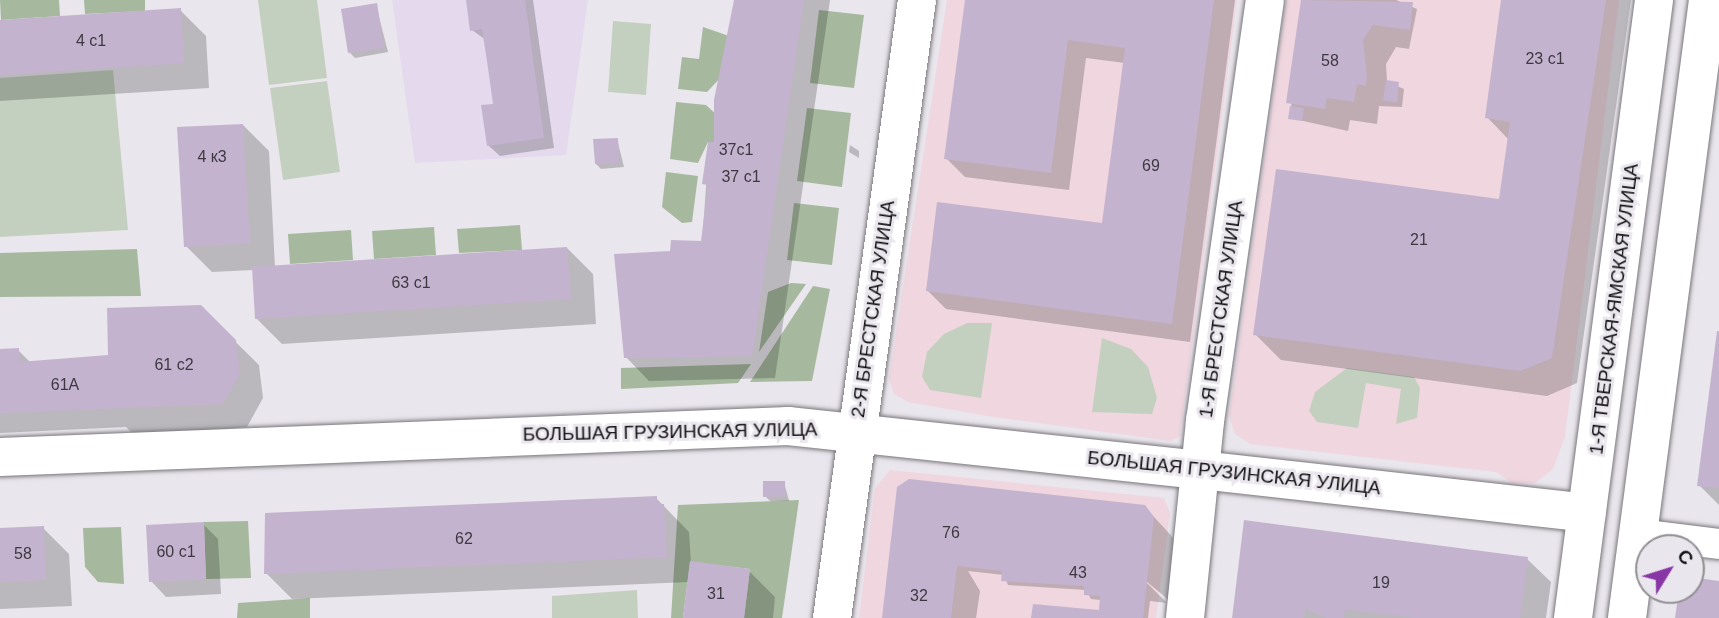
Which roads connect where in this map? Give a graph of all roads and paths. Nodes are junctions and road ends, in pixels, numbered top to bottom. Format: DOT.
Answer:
graph roads {
  1 [pos="917,0"];
  2 [pos="1265,0"];
  3 [pos="1654,0"];
  4 [pos="1708,0"];
  5 [pos="856,431"];
  6 [pos="0,457"];
  7 [pos="1200,470"];
  8 [pos="1587,513"];
  9 [pos="1639,534"];
  10 [pos="1635,562"];
  11 [pos="832,618"];
  12 [pos="1185,618"];
  13 [pos="1573,618"];
  14 [pos="1627,618"];
  1 -- 5 [label="main road, 2-Я БРЕСТСКАЯ УЛИЦА"];
  2 -- 7 [label="main road, 1-Я БРЕСТСКАЯ УЛИЦА"];
  3 -- 8 [label="main road, 1-Я ТВЕРСКАЯ-ЯМСКАЯ УЛИЦА"];
  4 -- 9 [label="main road"];
  5 -- 6 [label="main road, БОЛЬШАЯ ГРУЗИНСКАЯ УЛИЦА"];
  5 -- 7 [label="main road, БОЛЬШАЯ ГРУЗИНСКАЯ УЛИЦА"];
  5 -- 11 [label="main road, 2-Я БРЕСТСКАЯ УЛИЦА"];
  7 -- 8 [label="main road, БОЛЬШАЯ ГРУЗИНСКАЯ УЛИЦА"];
  7 -- 12 [label="main road, 1-Я БРЕСТСКАЯ УЛИЦА"];
  8 -- 13 [label="main road, 1-Я ТВЕРСКАЯ-ЯМСКАЯ УЛИЦА"];
  10 -- 14 [label="main road"];
}
